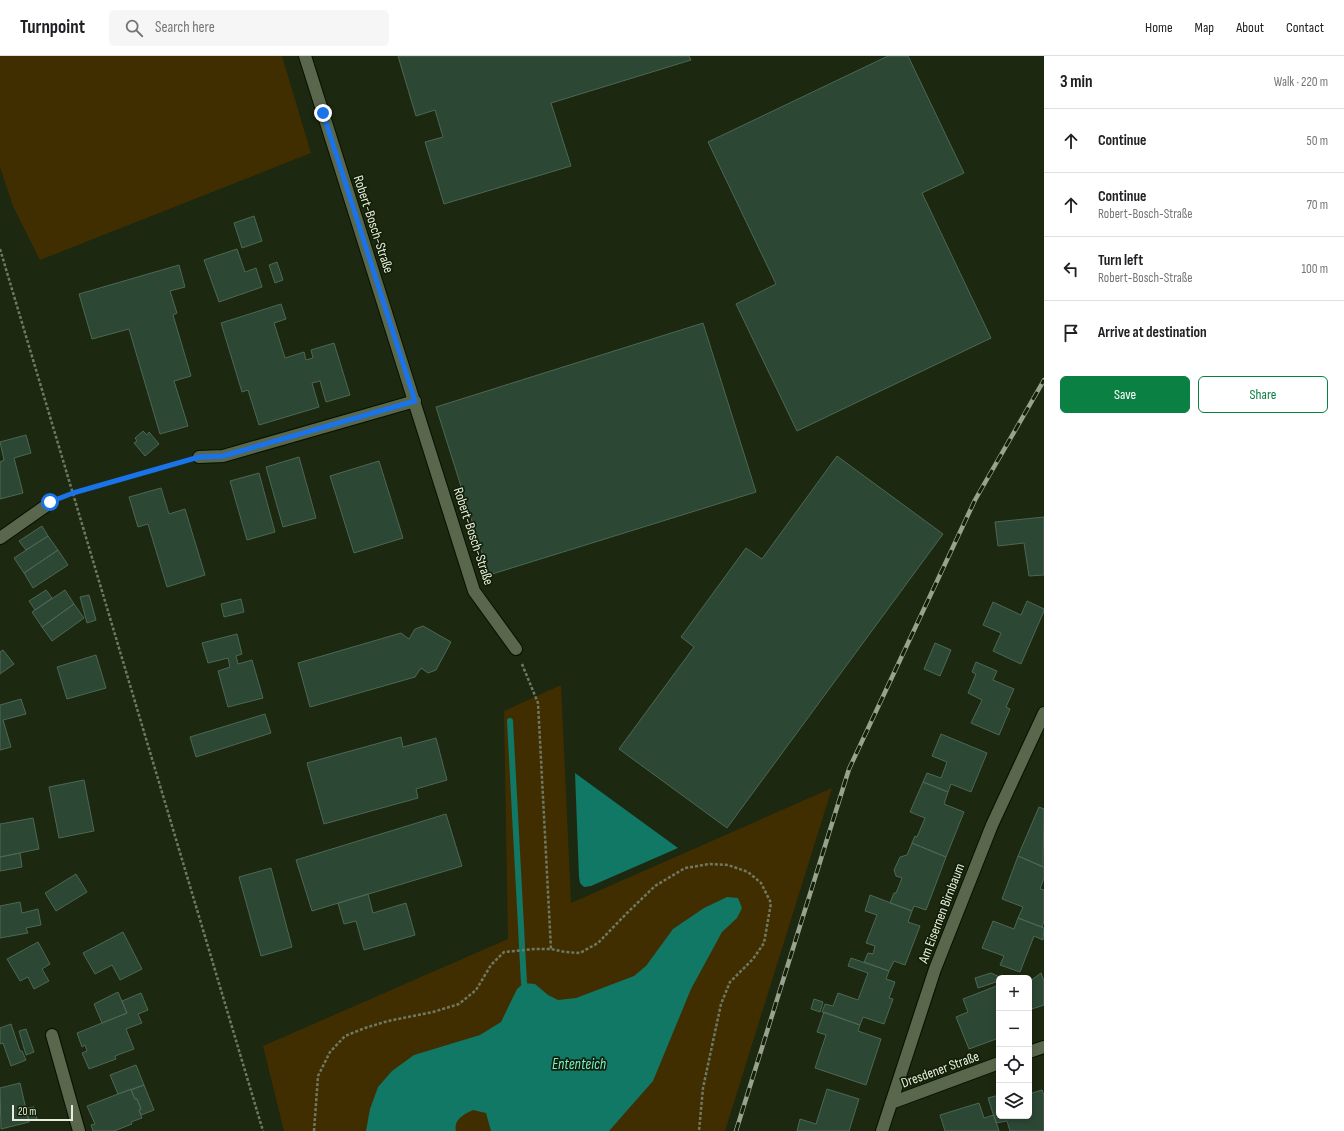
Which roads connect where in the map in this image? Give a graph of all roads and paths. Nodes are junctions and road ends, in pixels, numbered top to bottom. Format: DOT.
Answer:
graph roads {
  1 [pos="305,56"];
  2 [pos="0,248"];
  3 [pos="415,401"];
  4 [pos="199,457"];
  5 [pos="73,493"];
  6 [pos="50,502"];
  7 [pos="0,538"];
  8 [pos="516,649"];
  9 [pos="1044,713"];
  10 [pos="551,949"];
  11 [pos="52,1035"];
  12 [pos="1044,1047"];
  13 [pos="1032,1051"];
  14 [pos="996,1064"];
  15 [pos="891,1103"];
  16 [pos="79,1131"];
  17 [pos="263,1131"];
  18 [pos="314,1131"];
  19 [pos="699,1131"];
  20 [pos="882,1131"];
  1 -- 3 [label="street, Robert-Bosch-Straße"];
  2 -- 5 [label="path"];
  3 -- 4 [label="street"];
  3 -- 8 [label="street, Robert-Bosch-Straße"];
  4 -- 5 [label="path"];
  5 -- 6 [label="path"];
  5 -- 17 [label="path"];
  6 -- 7 [label="street"];
  8 -- 10 [label="path"];
  9 -- 15 [label="street, Am Eisernen Birnbaum"];
  10 -- 18 [label="path"];
  10 -- 19 [label="path"];
  11 -- 16 [label="street"];
  12 -- 13 [label="street"];
  14 -- 15 [label="street, Dresdener Straße"];
  15 -- 20 [label="street, Am Eisernen Birnbaum"];
}
